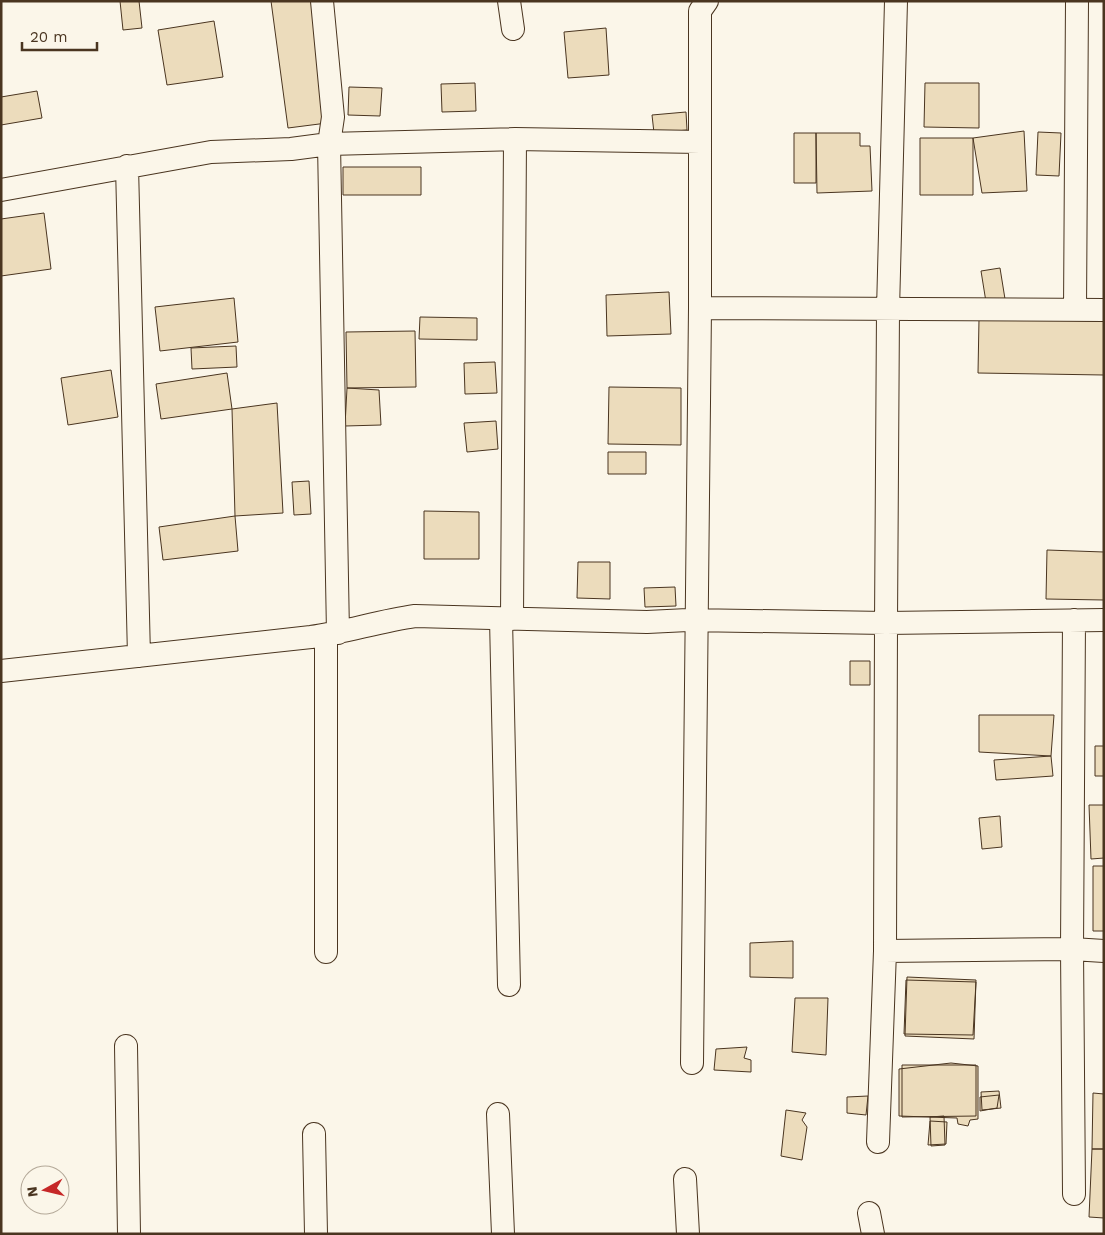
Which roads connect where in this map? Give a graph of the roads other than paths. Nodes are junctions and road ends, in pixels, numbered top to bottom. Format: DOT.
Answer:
graph roads {
  1 [pos="322,1"];
  2 [pos="510,1"];
  3 [pos="707,1"];
  4 [pos="896,1"];
  5 [pos="1077,1"];
  6 [pos="513,29"];
  7 [pos="514,139"];
  8 [pos="700,142"];
  9 [pos="329,144"];
  10 [pos="127,166"];
  11 [pos="1,190"];
  12 [pos="700,308"];
  13 [pos="888,310"];
  14 [pos="1075,310"];
  15 [pos="1104,310"];
  16 [pos="506,619"];
  17 [pos="696,620"];
  18 [pos="1074,620"];
  19 [pos="1104,620"];
  20 [pos="886,623"];
  21 [pos="332,634"];
  22 [pos="139,656"];
  23 [pos="1,671"];
  24 [pos="1072,949"];
  25 [pos="885,951"];
  26 [pos="1104,951"];
  27 [pos="326,952"];
  28 [pos="509,985"];
  29 [pos="126,1046"];
  30 [pos="692,1064"];
  31 [pos="498,1114"];
  32 [pos="314,1134"];
  33 [pos="878,1142"];
  34 [pos="685,1178"];
  35 [pos="1074,1194"];
  36 [pos="129,1234"];
  37 [pos="316,1234"];
  38 [pos="503,1234"];
  39 [pos="688,1234"];
  1 -- 9 [label="street"];
  2 -- 6 [label="street"];
  3 -- 8 [label="street"];
  4 -- 13 [label="street"];
  5 -- 14 [label="street"];
  7 -- 8 [label="street"];
  7 -- 9 [label="street"];
  7 -- 16 [label="street"];
  8 -- 12 [label="street"];
  9 -- 10 [label="street"];
  9 -- 21 [label="street"];
  10 -- 11 [label="street"];
  10 -- 22 [label="street"];
  12 -- 13 [label="street"];
  12 -- 17 [label="street"];
  13 -- 14 [label="street"];
  13 -- 20 [label="street"];
  14 -- 15 [label="street"];
  16 -- 17 [label="street"];
  16 -- 21 [label="street"];
  16 -- 28 [label="street"];
  17 -- 20 [label="street"];
  17 -- 30 [label="street"];
  18 -- 19 [label="street"];
  18 -- 20 [label="street"];
  18 -- 24 [label="street"];
  20 -- 25 [label="street"];
  21 -- 22 [label="street"];
  21 -- 27 [label="street"];
  22 -- 23 [label="street"];
  24 -- 25 [label="street"];
  24 -- 26 [label="street"];
  24 -- 35 [label="street"];
  25 -- 33 [label="street"];
  29 -- 36 [label="street"];
  31 -- 38 [label="street"];
  32 -- 37 [label="street"];
  34 -- 39 [label="street"];
}
